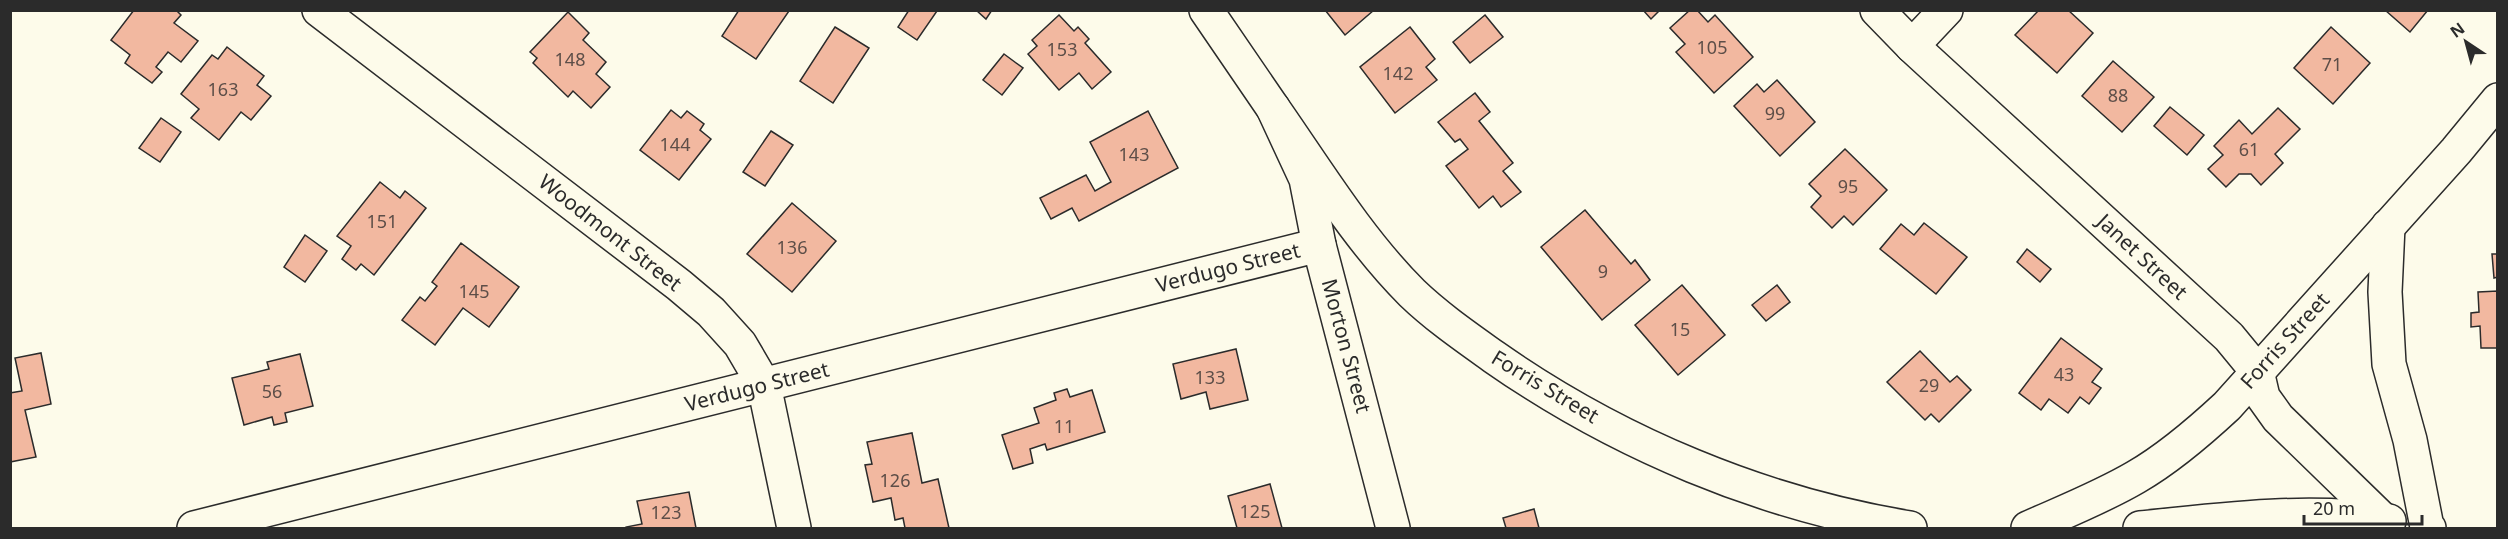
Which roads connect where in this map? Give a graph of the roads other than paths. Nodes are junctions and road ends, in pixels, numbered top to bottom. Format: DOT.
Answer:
graph roads {
  1 [pos="319,10"];
  2 [pos="1206,10"];
  3 [pos="1878,10"];
  4 [pos="1946,10"];
  5 [pos="1912,46"];
  6 [pos="2498,100"];
  7 [pos="1273,108"];
  8 [pos="2388,226"];
  9 [pos="1319,245"];
  10 [pos="2257,371"];
  11 [pos="764,385"];
  12 [pos="2383,520"];
  13 [pos="194,528"];
  14 [pos="794,528"];
  15 [pos="1393,528"];
  16 [pos="1910,528"];
  17 [pos="2028,528"];
  18 [pos="2140,528"];
  19 [pos="2428,528"];
  1 -- 11 [label="street, Woodmont Street"];
  2 -- 7 [label="street, Morton Street"];
  3 -- 5 [label="street, Janet Street"];
  4 -- 5 [label="street"];
  5 -- 10 [label="street, Janet Street"];
  6 -- 8 [label="street, Forris Street"];
  7 -- 9 [label="street, Morton Street"];
  7 -- 16 [label="street, Forris Street"];
  8 -- 10 [label="street, Forris Street"];
  8 -- 19 [label="street"];
  9 -- 11 [label="street, Verdugo Street"];
  9 -- 15 [label="street, Morton Street"];
  10 -- 12 [label="street, Janet Street"];
  10 -- 17 [label="street, Forris Street"];
  11 -- 13 [label="street, Verdugo Street"];
  11 -- 14 [label="street, Woodmont Street"];
  12 -- 18 [label="street"];
  12 -- 19 [label="street"];
}
